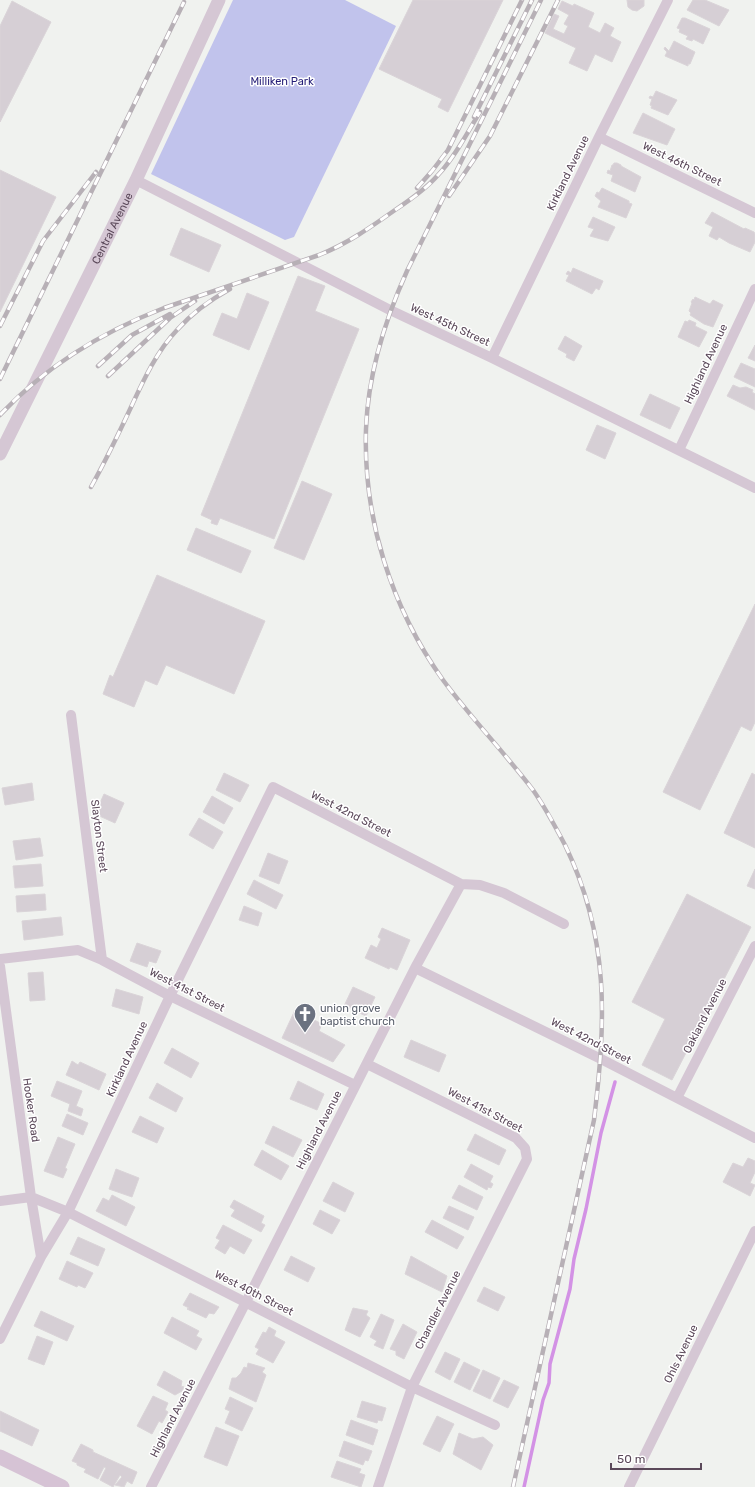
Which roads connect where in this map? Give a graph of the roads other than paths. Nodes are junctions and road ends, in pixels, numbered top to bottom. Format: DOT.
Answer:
graph roads {
  1 [pos="219,0"];
  2 [pos="668,0"];
  3 [pos="598,137"];
  4 [pos="136,180"];
  5 [pos="755,213"];
  6 [pos="755,289"];
  7 [pos="492,358"];
  8 [pos="678,450"];
  9 [pos="0,454"];
  10 [pos="755,488"];
  11 [pos="71,715"];
  12 [pos="273,787"];
  13 [pos="461,884"];
  14 [pos="564,924"];
  15 [pos="755,946"];
  16 [pos="0,959"];
  17 [pos="102,960"];
  18 [pos="0,966"];
  19 [pos="415,968"];
  20 [pos="170,996"];
  21 [pos="367,1064"];
  22 [pos="355,1085"];
  23 [pos="677,1098"];
  24 [pos="755,1138"];
  25 [pos="525,1148"];
  26 [pos="31,1197"];
  27 [pos="0,1201"];
  28 [pos="68,1212"];
  29 [pos="755,1231"];
  30 [pos="41,1258"];
  31 [pos="246,1302"];
  32 [pos="0,1339"];
  33 [pos="412,1387"];
  34 [pos="494,1425"];
  35 [pos="0,1457"];
  36 [pos="62,1487"];
  37 [pos="151,1487"];
  38 [pos="378,1487"];
  39 [pos="629,1487"];
  1 -- 4 [label="street, Central Avenue"];
  2 -- 3 [label="street, Kirkland Avenue"];
  3 -- 5 [label="street, West 46th Street"];
  3 -- 7 [label="street, Kirkland Avenue"];
  4 -- 7 [label="street, West 45th Street"];
  4 -- 9 [label="street, Central Avenue"];
  6 -- 8 [label="street, Highland Avenue"];
  7 -- 8 [label="street, West 45th Street"];
  8 -- 10 [label="street, West 45th Street"];
  11 -- 17 [label="street, Slayton Street"];
  12 -- 13 [label="street, West 42nd Street"];
  12 -- 20 [label="street, Kirkland Avenue"];
  13 -- 14 [label="street"];
  13 -- 19 [label="street, Highland Avenue"];
  15 -- 23 [label="street, Oakland Avenue"];
  16 -- 17 [label="street, West 41st Street"];
  17 -- 20 [label="street, West 41st Street"];
  18 -- 26 [label="street, Hooker Road"];
  19 -- 21 [label="street, Highland Avenue"];
  19 -- 23 [label="street, West 42nd Street"];
  20 -- 22 [label="street, West 41st Street"];
  20 -- 28 [label="street, Kirkland Avenue"];
  21 -- 22 [label="street, Highland Avenue"];
  21 -- 25 [label="street, West 41st Street"];
  22 -- 31 [label="street, Highland Avenue"];
  23 -- 24 [label="street, West 42nd Street"];
  25 -- 33 [label="street, Chandler Avenue"];
  26 -- 27 [label="street, West 40th Street"];
  26 -- 28 [label="street, West 40th Street"];
  26 -- 30 [label="street, Hooker Road"];
  28 -- 30 [label="street, Kirkland Avenue"];
  28 -- 31 [label="street, West 40th Street"];
  29 -- 39 [label="street, Ohls Avenue"];
  30 -- 32 [label="street, Kirkland Avenue"];
  31 -- 33 [label="street, West 40th Street"];
  31 -- 37 [label="street, Highland Avenue"];
  33 -- 34 [label="street, West 40th Street"];
  33 -- 38 [label="street, Chandler Avenue"];
  35 -- 36 [label="main road"];
}
